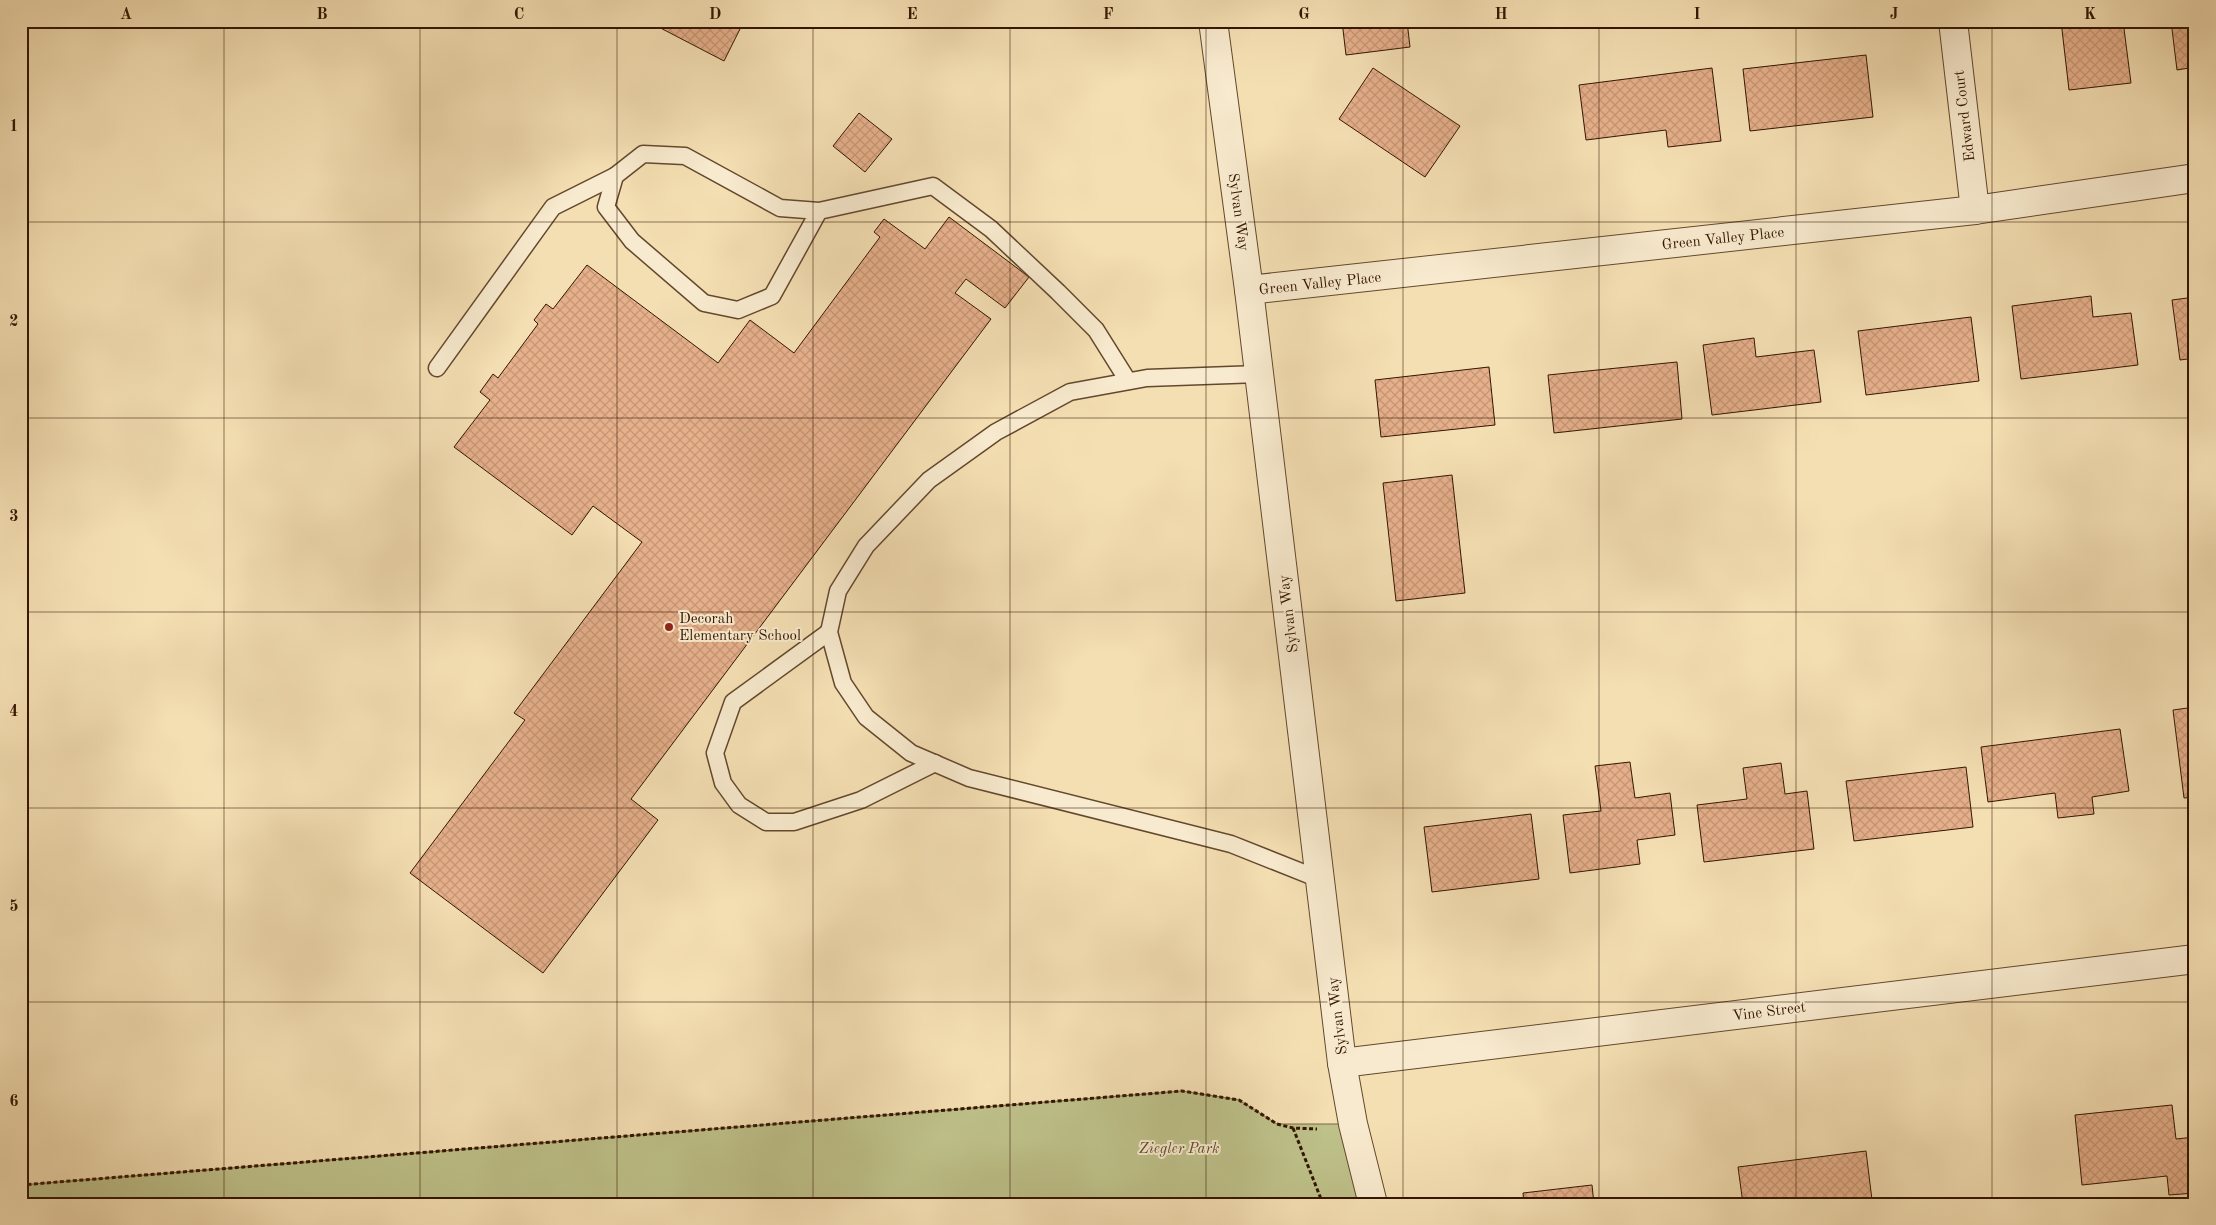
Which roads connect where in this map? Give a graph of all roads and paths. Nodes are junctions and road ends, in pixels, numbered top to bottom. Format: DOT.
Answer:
graph roads {
  1 [pos="1213,21"];
  2 [pos="1953,21"];
  3 [pos="615,176"];
  4 [pos="2195,178"];
  5 [pos="1975,210"];
  6 [pos="819,211"];
  7 [pos="1249,290"];
  8 [pos="437,368"];
  9 [pos="1259,374"];
  10 [pos="1128,381"];
  11 [pos="829,632"];
  12 [pos="935,763"];
  13 [pos="1319,879"];
  14 [pos="2195,959"];
  15 [pos="1342,1063"];
  16 [pos="1293,1128"];
  17 [pos="1317,1129"];
  18 [pos="21,1184"];
  19 [pos="1323,1204"];
  20 [pos="1373,1204"];
  1 -- 7 [label="street, Sylvan Way"];
  2 -- 5 [label="street, Edward Court"];
  3 -- 6 [label="lane"];
  3 -- 6 [label="lane"];
  3 -- 8 [label="lane"];
  4 -- 5 [label="street, Green Valley Place"];
  5 -- 7 [label="street, Green Valley Place"];
  6 -- 10 [label="lane"];
  7 -- 9 [label="street, Sylvan Way"];
  9 -- 10 [label="lane"];
  9 -- 13 [label="street, Sylvan Way"];
  10 -- 11 [label="lane"];
  11 -- 12 [label="lane"];
  11 -- 12 [label="lane"];
  12 -- 13 [label="lane"];
  13 -- 15 [label="street, Sylvan Way"];
  14 -- 15 [label="street, Vine Street"];
  15 -- 20 [label="street, Sylvan Way"];
  16 -- 17 [label="path"];
  16 -- 18 [label="path"];
  16 -- 19 [label="path"];
}
